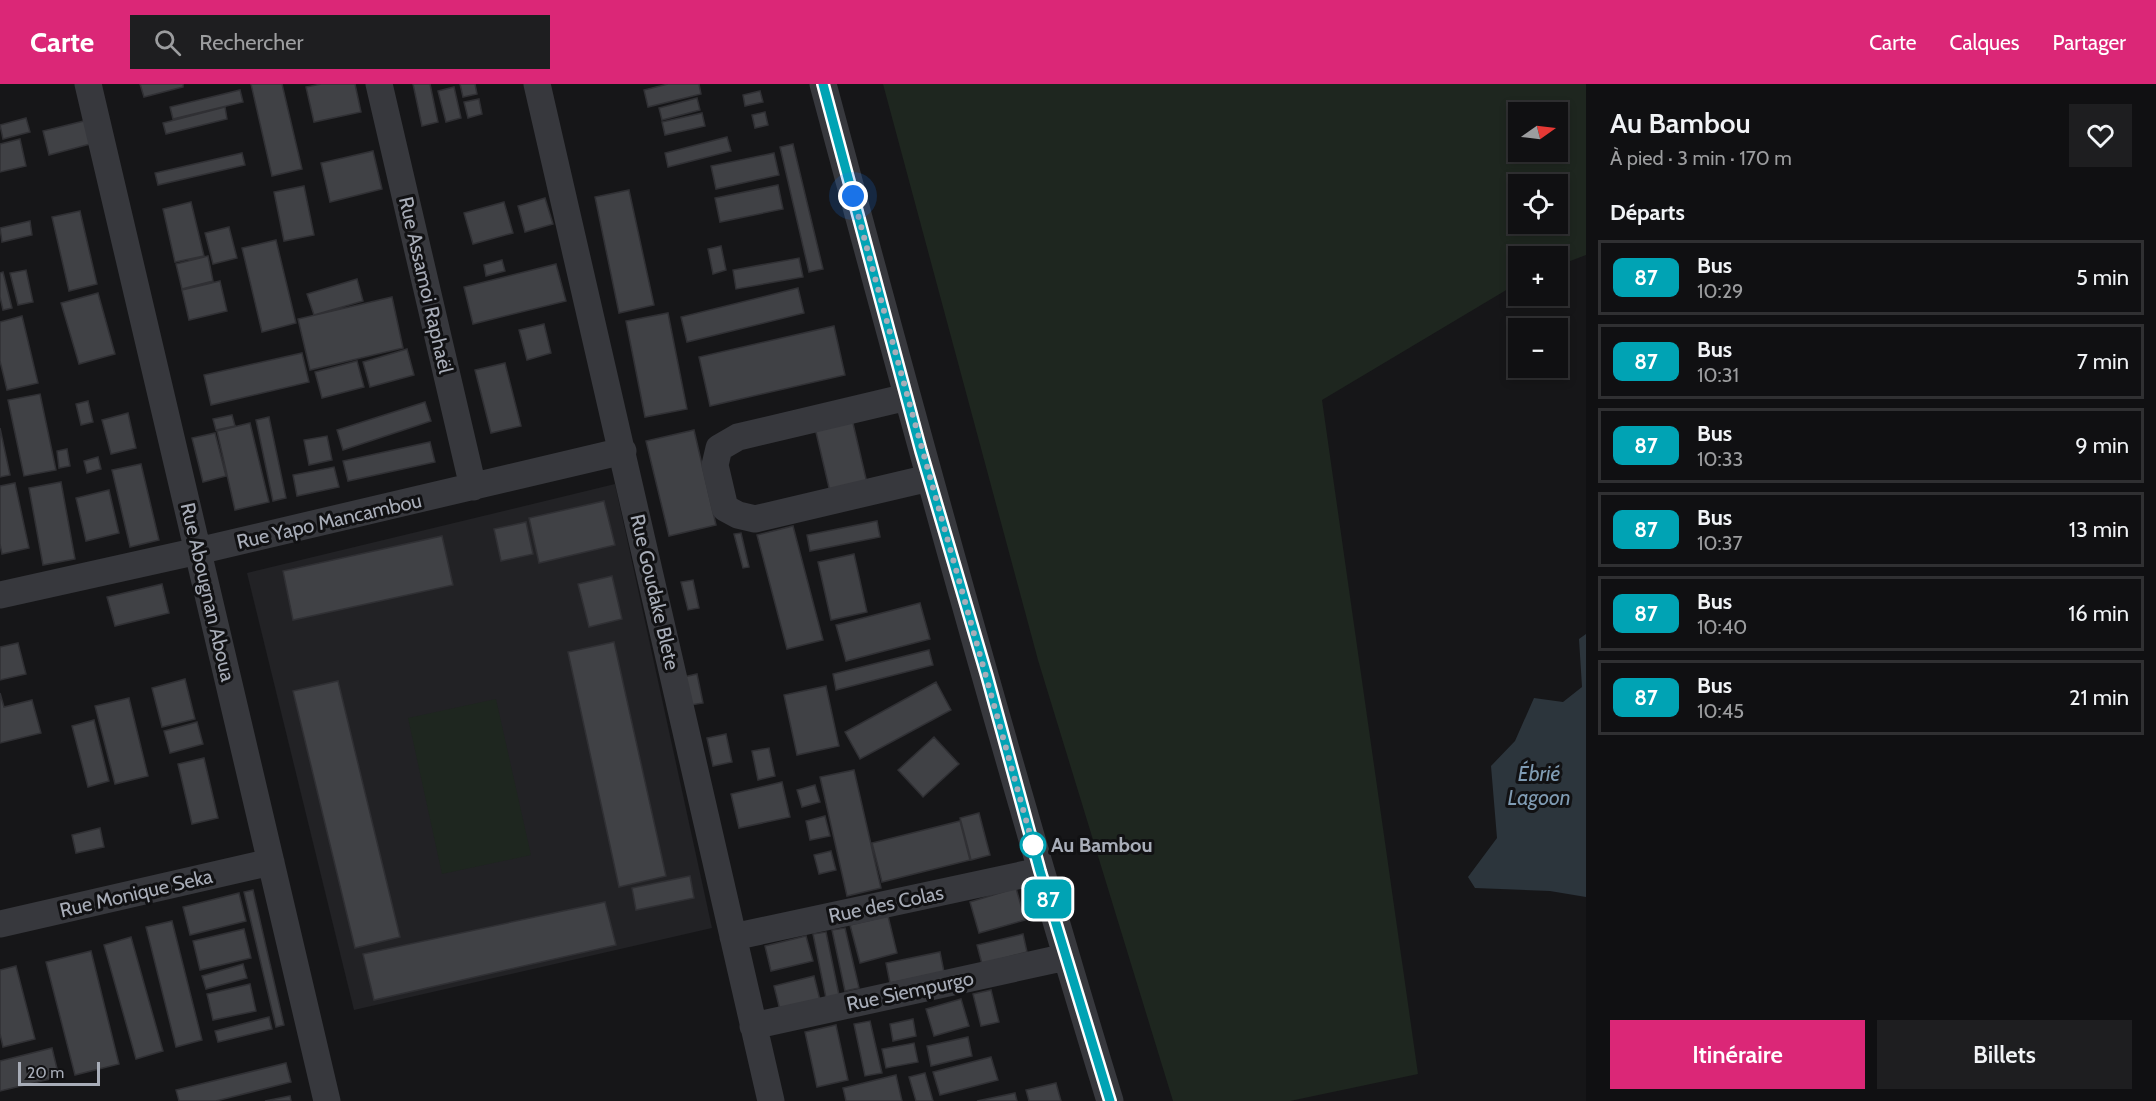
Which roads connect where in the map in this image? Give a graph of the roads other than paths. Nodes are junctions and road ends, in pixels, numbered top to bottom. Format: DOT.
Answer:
graph roads {
  1 [pos="88,84"];
  2 [pos="379,84"];
  3 [pos="537,84"];
  4 [pos="823,84"];
  5 [pos="907,397"];
  6 [pos="623,451"];
  7 [pos="929,478"];
  8 [pos="473,487"];
  9 [pos="198,551"];
  10 [pos="0,595"];
  11 [pos="272,862"];
  12 [pos="1040,871"];
  13 [pos="0,924"];
  14 [pos="733,937"];
  15 [pos="1066,957"];
  16 [pos="753,1026"];
  17 [pos="327,1101"];
  18 [pos="771,1101"];
  19 [pos="1110,1101"];
  1 -- 9 [label="street, Rue Abougnan Aboua"];
  2 -- 8 [label="street, Rue Assamoi Raphaël"];
  3 -- 6 [label="street, Rue Goudake Blete"];
  4 -- 5 [label="street"];
  5 -- 7 [label="street"];
  5 -- 7 [label="street"];
  6 -- 8 [label="street, Rue Yapo Mancambou"];
  6 -- 14 [label="street, Rue Goudake Blete"];
  7 -- 12 [label="street"];
  8 -- 9 [label="street, Rue Yapo Mancambou"];
  9 -- 10 [label="street, Rue Yapo Mancambou"];
  9 -- 11 [label="street, Rue Abougnan Aboua"];
  11 -- 13 [label="street, Rue Monique Seka"];
  11 -- 17 [label="street, Rue Abougnan Aboua"];
  12 -- 14 [label="street, Rue des Colas"];
  12 -- 15 [label="street"];
  14 -- 16 [label="street, Rue Goudake Blete"];
  15 -- 16 [label="street, Rue Siempurgo"];
  15 -- 19 [label="street"];
  16 -- 18 [label="street, Rue Goudake Blete"];
}
